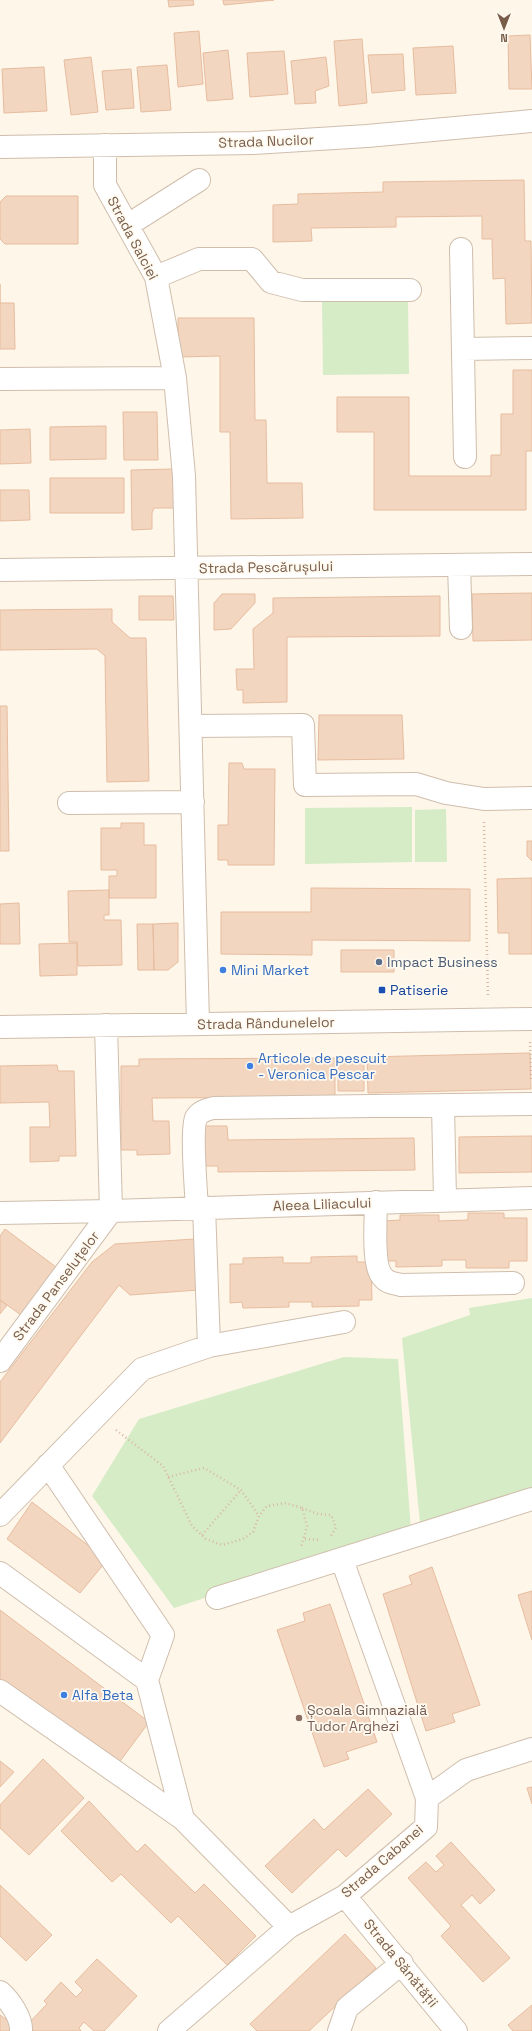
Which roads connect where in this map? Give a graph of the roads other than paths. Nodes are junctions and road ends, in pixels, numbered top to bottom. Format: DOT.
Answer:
graph roads {
  1 [pos="532,121"];
  2 [pos="105,145"];
  3 [pos="0,147"];
  4 [pos="199,180"];
  5 [pos="128,225"];
  6 [pos="461,249"];
  7 [pos="156,277"];
  8 [pos="410,290"];
  9 [pos="532,348"];
  10 [pos="463,349"];
  11 [pos="0,378"];
  12 [pos="175,378"];
  13 [pos="465,457"];
  14 [pos="532,564"];
  15 [pos="459,565"];
  16 [pos="187,568"];
  17 [pos="0,570"];
  18 [pos="461,628"];
  19 [pos="191,726"];
  20 [pos="532,798"];
  21 [pos="193,802"];
  22 [pos="69,803"];
  23 [pos="198,1024"];
  24 [pos="106,1025"];
  25 [pos="0,1027"];
  26 [pos="531,1028"];
  27 [pos="532,1104"];
  28 [pos="443,1106"];
  29 [pos="532,1198"];
  30 [pos="445,1199"];
  31 [pos="376,1202"];
  32 [pos="201,1208"];
  33 [pos="111,1211"];
  34 [pos="0,1213"];
  35 [pos="513,1283"];
  36 [pos="344,1322"];
  37 [pos="209,1346"];
  38 [pos="0,1361"];
  39 [pos="48,1465"];
  40 [pos="532,1499"];
  41 [pos="0,1515"];
  42 [pos="342,1560"];
  43 [pos="0,1573"];
  44 [pos="217,1598"];
  45 [pos="147,1680"];
  46 [pos="0,1692"];
  47 [pos="532,1749"];
  48 [pos="427,1798"];
  49 [pos="182,1819"];
  50 [pos="346,1896"];
  51 [pos="289,1927"];
  52 [pos="402,1963"];
  53 [pos="0,1992"];
  54 [pos="21,2031"];
  55 [pos="169,2031"];
  56 [pos="339,2031"];
  57 [pos="456,2031"];
  1 -- 2 [label="street, Strada Nucilor"];
  2 -- 3 [label="street, Strada Nucilor"];
  2 -- 5 [label="street, Strada Salciei"];
  4 -- 5 [label="street"];
  5 -- 7 [label="street, Strada Salciei"];
  6 -- 10 [label="street"];
  7 -- 8 [label="street"];
  7 -- 12 [label="street, Strada Salciei"];
  9 -- 10 [label="street"];
  10 -- 13 [label="street"];
  11 -- 12 [label="street"];
  12 -- 16 [label="street, Strada Salciei"];
  14 -- 15 [label="street, Strada Pescărușului"];
  15 -- 16 [label="street, Strada Pescărușului"];
  15 -- 18 [label="street"];
  16 -- 17 [label="street, Strada Pescărușului"];
  16 -- 19 [label="street, Strada Salciei"];
  19 -- 20 [label="street"];
  19 -- 21 [label="street, Strada Salciei"];
  21 -- 22 [label="street"];
  21 -- 23 [label="street, Strada Salciei"];
  23 -- 24 [label="street, Strada Rândunelelor"];
  23 -- 26 [label="street, Strada Rândunelelor"];
  24 -- 25 [label="street, Strada Rândunelelor"];
  24 -- 33 [label="street"];
  27 -- 28 [label="street"];
  28 -- 30 [label="street"];
  28 -- 32 [label="street"];
  29 -- 30 [label="street, Aleea Liliacului"];
  30 -- 31 [label="street, Aleea Liliacului"];
  31 -- 32 [label="street, Aleea Liliacului"];
  31 -- 35 [label="street"];
  32 -- 33 [label="street, Aleea Liliacului"];
  32 -- 37 [label="street"];
  33 -- 34 [label="street, Aleea Liliacului"];
  33 -- 38 [label="street, Strada Panseluțelor"];
  36 -- 37 [label="street"];
  37 -- 39 [label="street"];
  39 -- 41 [label="street"];
  39 -- 45 [label="street"];
  40 -- 42 [label="street"];
  42 -- 44 [label="street"];
  42 -- 48 [label="street"];
  43 -- 45 [label="street"];
  45 -- 49 [label="street"];
  46 -- 49 [label="street"];
  47 -- 48 [label="street"];
  48 -- 50 [label="street, Strada Cabanei"];
  49 -- 51 [label="street"];
  50 -- 51 [label="street, Strada Cabanei"];
  50 -- 52 [label="street, Strada Sănătății"];
  51 -- 55 [label="street, Strada Cabanei"];
  52 -- 56 [label="street"];
  52 -- 57 [label="street, Strada Sănătății"];
  53 -- 54 [label="street"];
}
